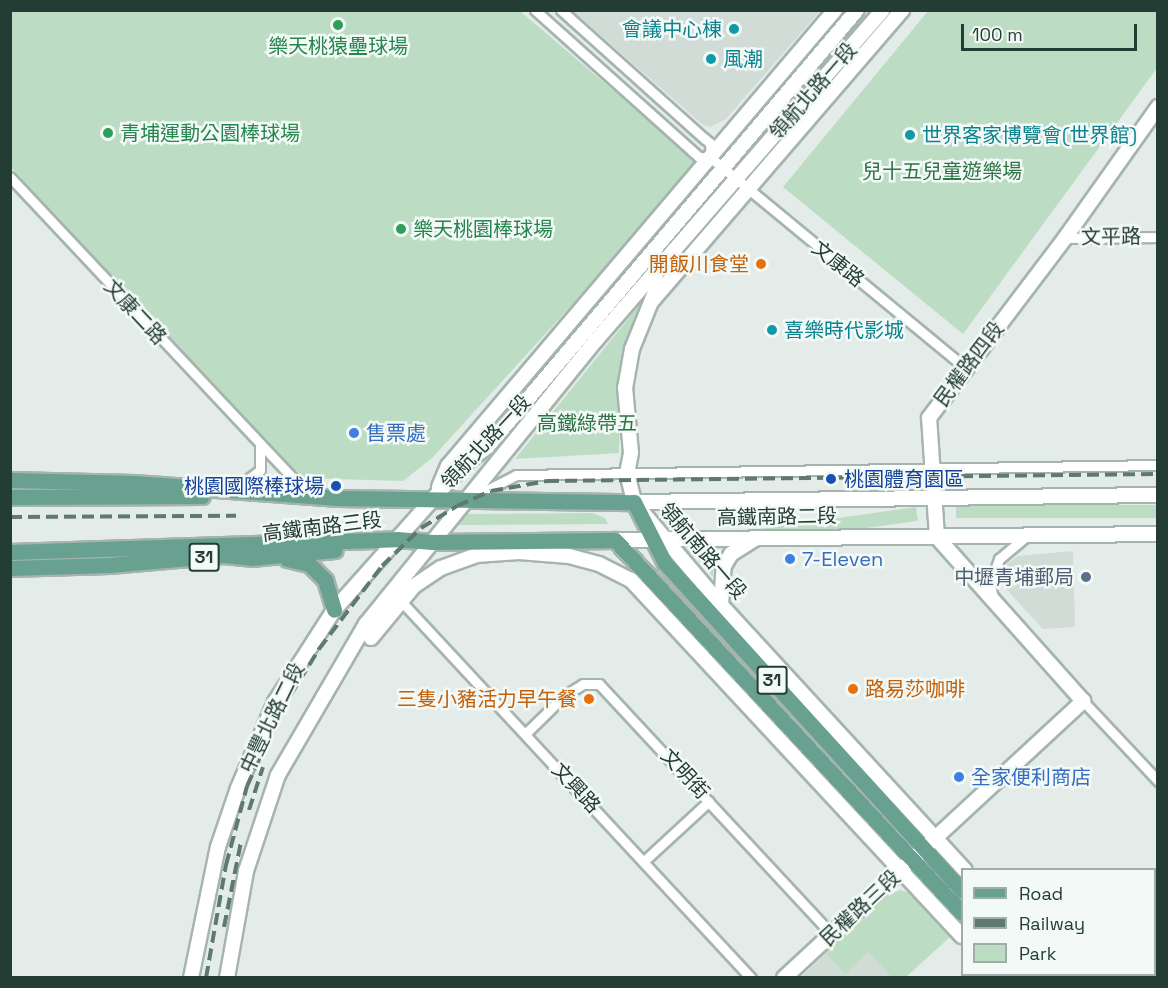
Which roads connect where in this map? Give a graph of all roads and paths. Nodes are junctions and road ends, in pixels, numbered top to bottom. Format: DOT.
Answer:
graph roads {
  1 [pos="535,10"];
  2 [pos="561,10"];
  3 [pos="835,10"];
  4 [pos="857,10"];
  5 [pos="883,10"];
  6 [pos="902,10"];
  7 [pos="1158,107"];
  8 [pos="711,158"];
  9 [pos="723,168"];
  10 [pos="10,177"];
  11 [pos="736,179"];
  12 [pos="748,191"];
  13 [pos="1158,237"];
  14 [pos="708,238"];
  15 [pos="1065,238"];
  16 [pos="656,271"];
  17 [pos="651,303"];
  18 [pos="966,368"];
  19 [pos="260,446"];
  20 [pos="1158,465"];
  21 [pos="935,468"];
  22 [pos="627,473"];
  23 [pos="10,480"];
  24 [pos="235,489"];
  25 [pos="1158,495"];
  26 [pos="310,496"];
  27 [pos="10,497"];
  28 [pos="934,498"];
  29 [pos="433,500"];
  30 [pos="465,501"];
  31 [pos="634,502"];
  32 [pos="1158,534"];
  33 [pos="1027,536"];
  34 [pos="937,537"];
  35 [pos="397,538"];
  36 [pos="758,538"];
  37 [pos="659,539"];
  38 [pos="615,540"];
  39 [pos="312,541"];
  40 [pos="432,542"];
  41 [pos="10,552"];
  42 [pos="224,555"];
  43 [pos="251,558"];
  44 [pos="10,567"];
  45 [pos="655,583"];
  46 [pos="400,600"];
  47 [pos="994,600"];
  48 [pos="722,605"];
  49 [pos="334,610"];
  50 [pos="371,638"];
  51 [pos="686,638"];
  52 [pos="1083,701"];
  53 [pos="525,734"];
  54 [pos="1158,782"];
  55 [pos="709,801"];
  56 [pos="936,838"];
  57 [pos="912,859"];
  58 [pos="644,861"];
  59 [pos="963,868"];
  60 [pos="961,890"];
  61 [pos="961,912"];
  62 [pos="961,933"];
  63 [pos="831,934"];
  64 [pos="191,978"];
  65 [pos="227,978"];
  66 [pos="751,978"];
  67 [pos="784,978"];
  1 -- 8 [label="street, 文康路"];
  2 -- 8 [label="street, 文康路"];
  3 -- 8 [label="street, 領航北路一段"];
  4 -- 9 [label="street, 領航北路一段"];
  5 -- 11 [label="street, 領航北路一段"];
  6 -- 12 [label="street, 領航北路一段"];
  7 -- 15 [label="street, 民權路四段"];
  8 -- 9 [label="street, 文康路"];
  8 -- 29 [label="street, 領航北路一段"];
  9 -- 11 [label="street, 文康路"];
  9 -- 29 [label="street, 領航北路一段"];
  10 -- 19 [label="street, 文康二路"];
  11 -- 12 [label="street, 文康路"];
  11 -- 16 [label="street, 領航北路一段"];
  12 -- 14 [label="street, 領航北路一段"];
  12 -- 18 [label="street, 文康路"];
  13 -- 15 [label="street, 文平路"];
  14 -- 16 [label="street"];
  14 -- 17 [label="street, 領航北路一段"];
  15 -- 18 [label="street, 民權路四段"];
  16 -- 17 [label="street"];
  16 -- 30 [label="street, 領航北路一段"];
  17 -- 22 [label="street"];
  18 -- 21 [label="street, 民權路四段"];
  19 -- 24 [label="street"];
  19 -- 26 [label="street, 文康二路"];
  20 -- 21 [label="street, 高鐵南路二段"];
  21 -- 22 [label="street, 高鐵南路二段"];
  21 -- 28 [label="street, 民權路四段"];
  22 -- 30 [label="street, 高鐵南路二段"];
  22 -- 31 [label="street"];
  23 -- 24 [label="main road, 高鐵南路三段"];
  24 -- 26 [label="main road, 高鐵南路三段"];
  25 -- 28 [label="street, 高鐵南路二段"];
  26 -- 27 [label="main road, 高鐵南路三段"];
  26 -- 29 [label="main road, 高鐵南路三段"];
  28 -- 31 [label="street, 高鐵南路二段"];
  28 -- 34 [label="street, 民權路四段"];
  29 -- 30 [label="main road, 高鐵南路二段"];
  29 -- 35 [label="street, 中豐北路二段"];
  30 -- 31 [label="main road, 高鐵南路二段"];
  30 -- 40 [label="street, 中豐北路二段"];
  31 -- 37 [label="main road, 領航南路一段 / 31"];
  32 -- 33 [label="street, 高鐵南路二段"];
  33 -- 34 [label="street, 高鐵南路二段"];
  33 -- 47 [label="street"];
  34 -- 36 [label="street, 高鐵南路二段"];
  34 -- 47 [label="street"];
  35 -- 39 [label="main road, 高鐵南路三段 / 31"];
  35 -- 40 [label="main road, 高鐵南路二段 / 31"];
  35 -- 43 [label="main road, 高鐵南路三段 / 31"];
  35 -- 49 [label="street, 中豐北路二段"];
  36 -- 37 [label="street, 高鐵南路二段"];
  36 -- 48 [label="street"];
  37 -- 38 [label="street, 高鐵南路二段"];
  37 -- 48 [label="street, 領航南路一段 / 31"];
  37 -- 57 [label="main road, 領航南路一段 / 31"];
  38 -- 40 [label="main road, 高鐵南路二段 / 31"];
  38 -- 45 [label="main road, 31"];
  39 -- 41 [label="main road, 高鐵南路三段 / 31"];
  39 -- 42 [label="main road"];
  40 -- 65 [label="street, 中豐北路二段"];
  42 -- 43 [label="main road, 高鐵南路三段 / 31"];
  42 -- 44 [label="main road, 高鐵南路三段 / 31"];
  43 -- 49 [label="main road"];
  45 -- 51 [label="street, 31"];
  45 -- 57 [label="main road, 領航南路一段 / 31"];
  46 -- 50 [label="street"];
  46 -- 51 [label="street"];
  46 -- 53 [label="street, 文興路"];
  47 -- 52 [label="street"];
  48 -- 56 [label="street, 領航南路一段 / 31"];
  49 -- 64 [label="street, 中豐北路二段"];
  51 -- 57 [label="street, 領航南路一段 / 31"];
  52 -- 54 [label="street"];
  52 -- 56 [label="street"];
  53 -- 55 [label="street, 文明街"];
  53 -- 58 [label="street, 文興路"];
  55 -- 58 [label="street"];
  55 -- 63 [label="street, 文明街"];
  56 -- 57 [label="street, 民權路三段"];
  56 -- 59 [label="street, 領航南路一段 / 31"];
  57 -- 60 [label="main road, 領航南路一段 / 31"];
  57 -- 61 [label="main road, 領航南路一段 / 31"];
  57 -- 62 [label="street, 領航南路一段 / 31"];
  57 -- 63 [label="street, 民權路三段"];
  58 -- 66 [label="street, 文興路"];
  63 -- 67 [label="street, 民權路三段"];
}
